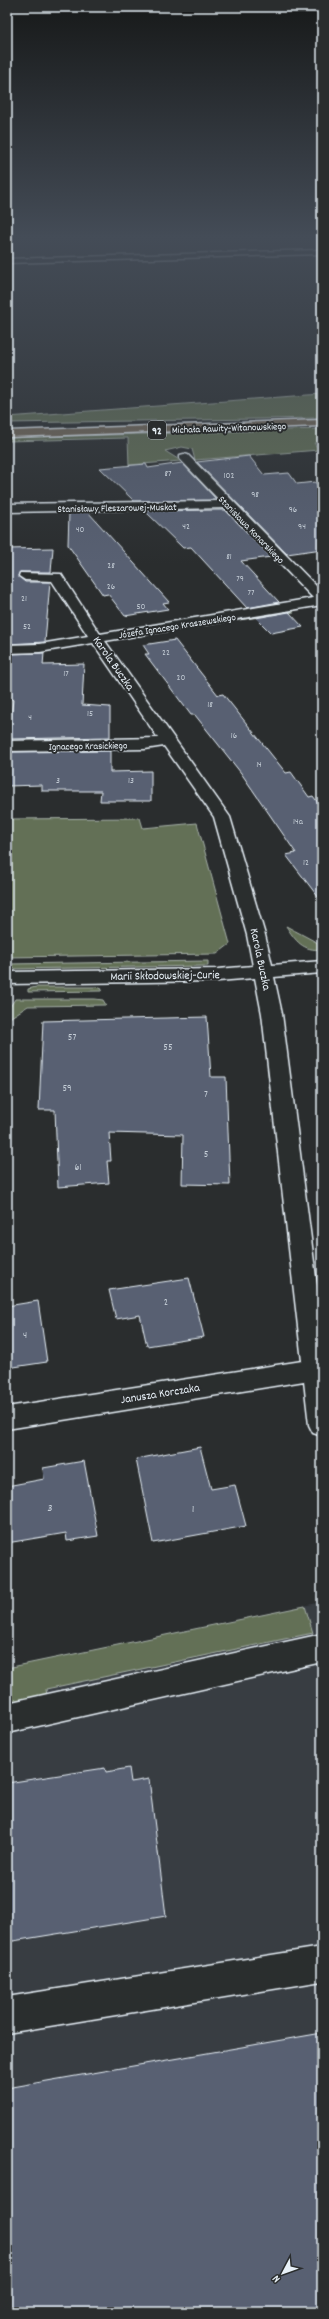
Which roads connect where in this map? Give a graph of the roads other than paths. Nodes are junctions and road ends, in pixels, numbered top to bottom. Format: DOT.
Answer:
graph roads {
  1 [pos="322,423"];
  2 [pos="307,424"];
  3 [pos="7,428"];
  4 [pos="7,434"];
  5 [pos="184,457"];
  6 [pos="228,504"];
  7 [pos="7,508"];
  8 [pos="25,576"];
  9 [pos="322,601"];
  10 [pos="96,638"];
  11 [pos="7,649"];
  12 [pos="170,741"];
  13 [pos="7,746"];
  14 [pos="322,967"];
  15 [pos="264,972"];
  16 [pos="7,978"];
  17 [pos="314,1369"];
  18 [pos="7,1418"];
  19 [pos="322,1425"];
  20 [pos="322,1648"];
  21 [pos="7,1718"];
  22 [pos="322,1964"];
  23 [pos="7,2015"];
  1 -- 2 [label="main road, Michała Rawity-Witanowskiego / 92"];
  2 -- 3 [label="main road, Michała Rawity-Witanowskiego / 92"];
  2 -- 4 [label="main road, Michała Rawity-Witanowskiego / 92"];
  5 -- 6 [label="street, Stanisława Konarskiego"];
  6 -- 7 [label="street, Stanisławy Fleszarowej-Muskat"];
  6 -- 9 [label="street, Stanisława Konarskiego"];
  8 -- 10 [label="street, Karola Buczka"];
  9 -- 10 [label="street, Józefa Ignacego Kraszewskiego"];
  10 -- 11 [label="street, Józefa Ignacego Kraszewskiego"];
  10 -- 12 [label="street, Karola Buczka"];
  12 -- 13 [label="street, Ignacego Krasickiego"];
  12 -- 15 [label="street, Karola Buczka"];
  14 -- 15 [label="street, Marii Skłodowskiej-Curie"];
  15 -- 16 [label="street, Marii Skłodowskiej-Curie"];
  15 -- 17 [label="street, Karola Buczka"];
  17 -- 18 [label="street, Janusza Korczaka"];
  17 -- 19 [label="street, Karola Buczka"];
  20 -- 21 [label="street"];
  22 -- 23 [label="street"];
}
